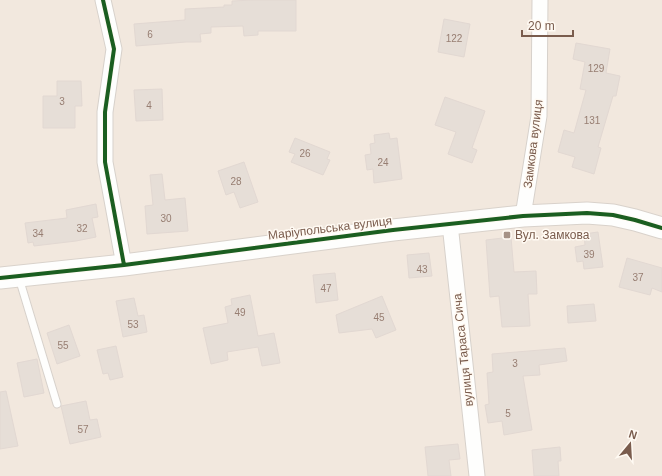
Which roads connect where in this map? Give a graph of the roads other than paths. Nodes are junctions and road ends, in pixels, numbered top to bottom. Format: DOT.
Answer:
graph roads {
  1 [pos="103,0"];
  2 [pos="540,0"];
  3 [pos="523,216"];
  4 [pos="450,224"];
  5 [pos="662,228"];
  6 [pos="124,265"];
  7 [pos="9,277"];
  8 [pos="57,404"];
  9 [pos="477,476"];
  1 -- 6 [label="street"];
  2 -- 3 [label="street, Замкова вулиця"];
  3 -- 4 [label="main road, Маріупольська вулиця"];
  3 -- 5 [label="main road, Маріупольська вулиця"];
  4 -- 6 [label="main road, Маріупольська вулиця"];
  4 -- 9 [label="street, вулиця Тараса Сича"];
  6 -- 7 [label="main road, Маріупольська вулиця"];
  7 -- 8 [label="lane"];
}
